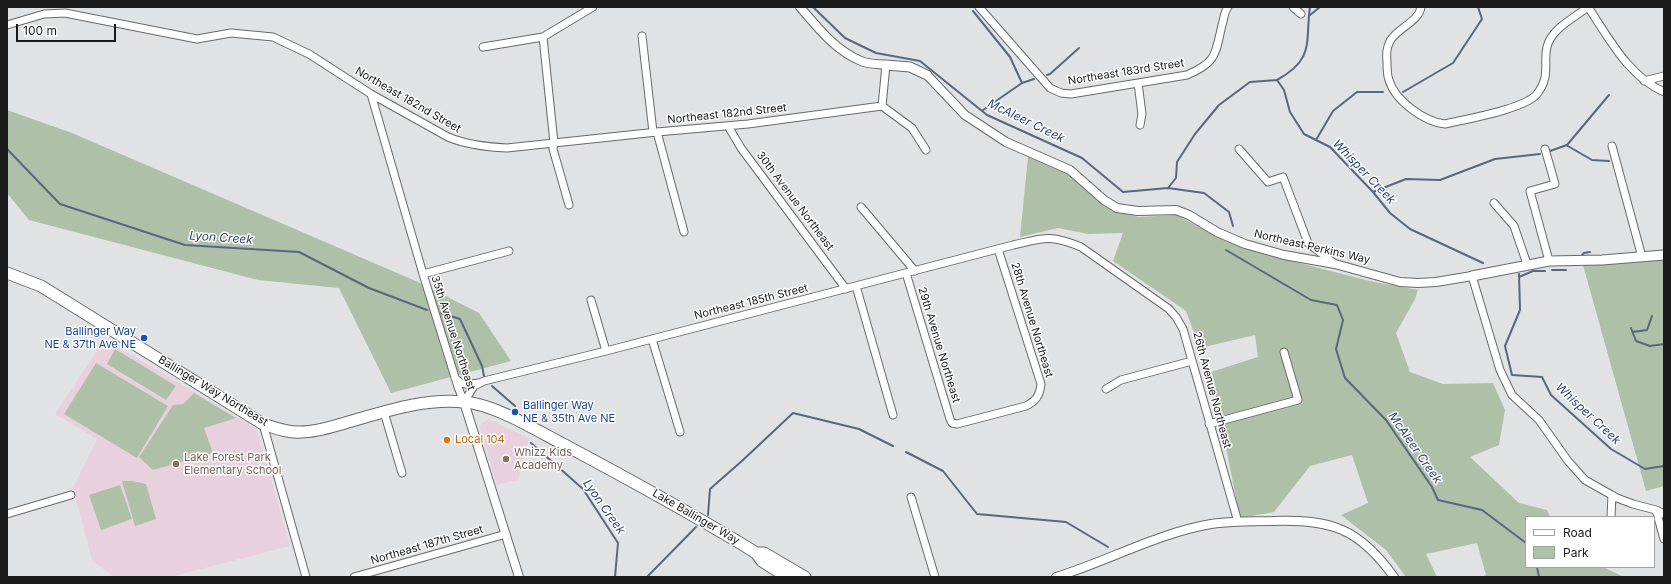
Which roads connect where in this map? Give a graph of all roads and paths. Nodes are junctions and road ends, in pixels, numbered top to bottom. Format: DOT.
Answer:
graph roads {
  1 [pos="593,7"];
  2 [pos="800,7"];
  3 [pos="979,7"];
  4 [pos="1228,7"];
  5 [pos="1293,7"];
  6 [pos="1421,7"];
  7 [pos="1588,7"];
  8 [pos="1301,14"];
  9 [pos="7,25"];
  10 [pos="642,36"];
  11 [pos="543,37"];
  12 [pos="483,47"];
  13 [pos="886,65"];
  14 [pos="928,75"];
  15 [pos="1664,76"];
  16 [pos="1644,81"];
  17 [pos="1138,83"];
  18 [pos="1664,92"];
  19 [pos="371,94"];
  20 [pos="882,106"];
  21 [pos="1140,125"];
  22 [pos="728,126"];
  23 [pos="655,132"];
  24 [pos="554,143"];
  25 [pos="1612,146"];
  26 [pos="1239,149"];
  27 [pos="1544,149"];
  28 [pos="926,150"];
  29 [pos="1494,203"];
  30 [pos="569,206"];
  31 [pos="861,207"];
  32 [pos="684,232"];
  33 [pos="1052,237"];
  34 [pos="998,249"];
  35 [pos="509,252"];
  36 [pos="1664,255"];
  37 [pos="1642,257"];
  38 [pos="1549,260"];
  39 [pos="1335,264"];
  40 [pos="1527,264"];
  41 [pos="915,271"];
  42 [pos="7,272"];
  43 [pos="906,273"];
  44 [pos="423,274"];
  45 [pos="1472,276"];
  46 [pos="856,286"];
  47 [pos="846,289"];
  48 [pos="591,300"];
  49 [pos="652,339"];
  50 [pos="606,351"];
  51 [pos="1284,352"];
  52 [pos="1192,362"];
  53 [pos="454,376"];
  54 [pos="479,383"];
  55 [pos="1106,388"];
  56 [pos="464,402"];
  57 [pos="384,412"];
  58 [pos="893,415"];
  59 [pos="952,423"];
  60 [pos="263,424"];
  61 [pos="1209,424"];
  62 [pos="680,432"];
  63 [pos="402,474"];
  64 [pos="635,482"];
  65 [pos="71,495"];
  66 [pos="1612,495"];
  67 [pos="910,497"];
  68 [pos="1656,510"];
  69 [pos="7,514"];
  70 [pos="1664,514"];
  71 [pos="1611,516"];
  72 [pos="1238,522"];
  73 [pos="506,534"];
  74 [pos="1664,539"];
  75 [pos="756,553"];
  76 [pos="306,577"];
  77 [pos="354,577"];
  78 [pos="519,577"];
  79 [pos="787,577"];
  80 [pos="804,577"];
  81 [pos="935,577"];
  82 [pos="1056,577"];
  83 [pos="1394,577"];
  1 -- 11 [label="street"];
  2 -- 13 [label="street"];
  3 -- 17 [label="street, Northeast 183rd Street"];
  4 -- 17 [label="street, Northeast 183rd Street"];
  5 -- 8 [label="street"];
  6 -- 7 [label="street"];
  7 -- 16 [label="street"];
  9 -- 19 [label="street, Northeast 182nd Street"];
  10 -- 23 [label="street"];
  11 -- 12 [label="street"];
  11 -- 24 [label="street"];
  13 -- 14 [label="main road, Northeast Perkins Way"];
  13 -- 20 [label="street"];
  14 -- 39 [label="street, Northeast Perkins Way"];
  15 -- 16 [label="street"];
  16 -- 18 [label="street"];
  17 -- 21 [label="street"];
  19 -- 24 [label="street, Northeast 182nd Street"];
  19 -- 44 [label="street, 35th Avenue Northeast"];
  20 -- 22 [label="street, Northeast 182nd Street"];
  20 -- 28 [label="street"];
  22 -- 23 [label="street, Northeast 182nd Street"];
  22 -- 47 [label="street, 30th Avenue Northeast"];
  23 -- 24 [label="street, Northeast 182nd Street"];
  23 -- 32 [label="street"];
  24 -- 30 [label="street"];
  25 -- 37 [label="street"];
  26 -- 39 [label="street"];
  27 -- 38 [label="street"];
  29 -- 40 [label="street"];
  31 -- 41 [label="street"];
  33 -- 34 [label="street, Northeast 185th Street"];
  33 -- 52 [label="street, 26th Avenue Northeast"];
  34 -- 41 [label="street, Northeast 185th Street"];
  34 -- 59 [label="street, 28th Avenue Northeast"];
  35 -- 44 [label="street"];
  36 -- 37 [label="main road, Northeast Perkins Way"];
  37 -- 38 [label="main road, Northeast Perkins Way"];
  38 -- 40 [label="main road, Northeast Perkins Way"];
  39 -- 45 [label="street, Northeast Perkins Way"];
  40 -- 45 [label="main road, Northeast Perkins Way"];
  41 -- 43 [label="street, Northeast 185th Street"];
  42 -- 60 [label="main road, Ballinger Way Northeast"];
  43 -- 46 [label="street, Northeast 185th Street"];
  43 -- 59 [label="street, 29th Avenue Northeast"];
  44 -- 53 [label="street, 35th Avenue Northeast"];
  45 -- 66 [label="street"];
  46 -- 47 [label="street, Northeast 185th Street"];
  46 -- 58 [label="street"];
  47 -- 49 [label="street, Northeast 185th Street"];
  48 -- 50 [label="street"];
  49 -- 50 [label="street, Northeast 185th Street"];
  49 -- 62 [label="street"];
  50 -- 54 [label="street, Northeast 185th Street"];
  51 -- 61 [label="street"];
  52 -- 55 [label="street"];
  52 -- 61 [label="street, 26th Avenue Northeast"];
  53 -- 54 [label="street, Northeast 185th Street"];
  53 -- 56 [label="street, 35th Avenue Northeast"];
  54 -- 56 [label="street"];
  56 -- 57 [label="main road, Ballinger Way Northeast"];
  56 -- 64 [label="main road, Ballinger Way Northeast"];
  56 -- 73 [label="street, 35th Avenue Northeast"];
  57 -- 60 [label="main road, Ballinger Way Northeast"];
  57 -- 63 [label="street"];
  60 -- 76 [label="street"];
  61 -- 72 [label="street, 26th Avenue Northeast"];
  64 -- 75 [label="main road, Lake Ballinger Way"];
  65 -- 69 [label="street"];
  66 -- 68 [label="street"];
  66 -- 71 [label="street"];
  67 -- 81 [label="street"];
  68 -- 70 [label="street"];
  68 -- 74 [label="street"];
  72 -- 82 [label="street"];
  72 -- 83 [label="street"];
  73 -- 77 [label="street, Northeast 187th Street"];
  73 -- 78 [label="street, 35th Avenue Northeast"];
  75 -- 79 [label="main road, Lake Ballinger Way"];
  75 -- 80 [label="main road, Lake Ballinger Way"];
}
